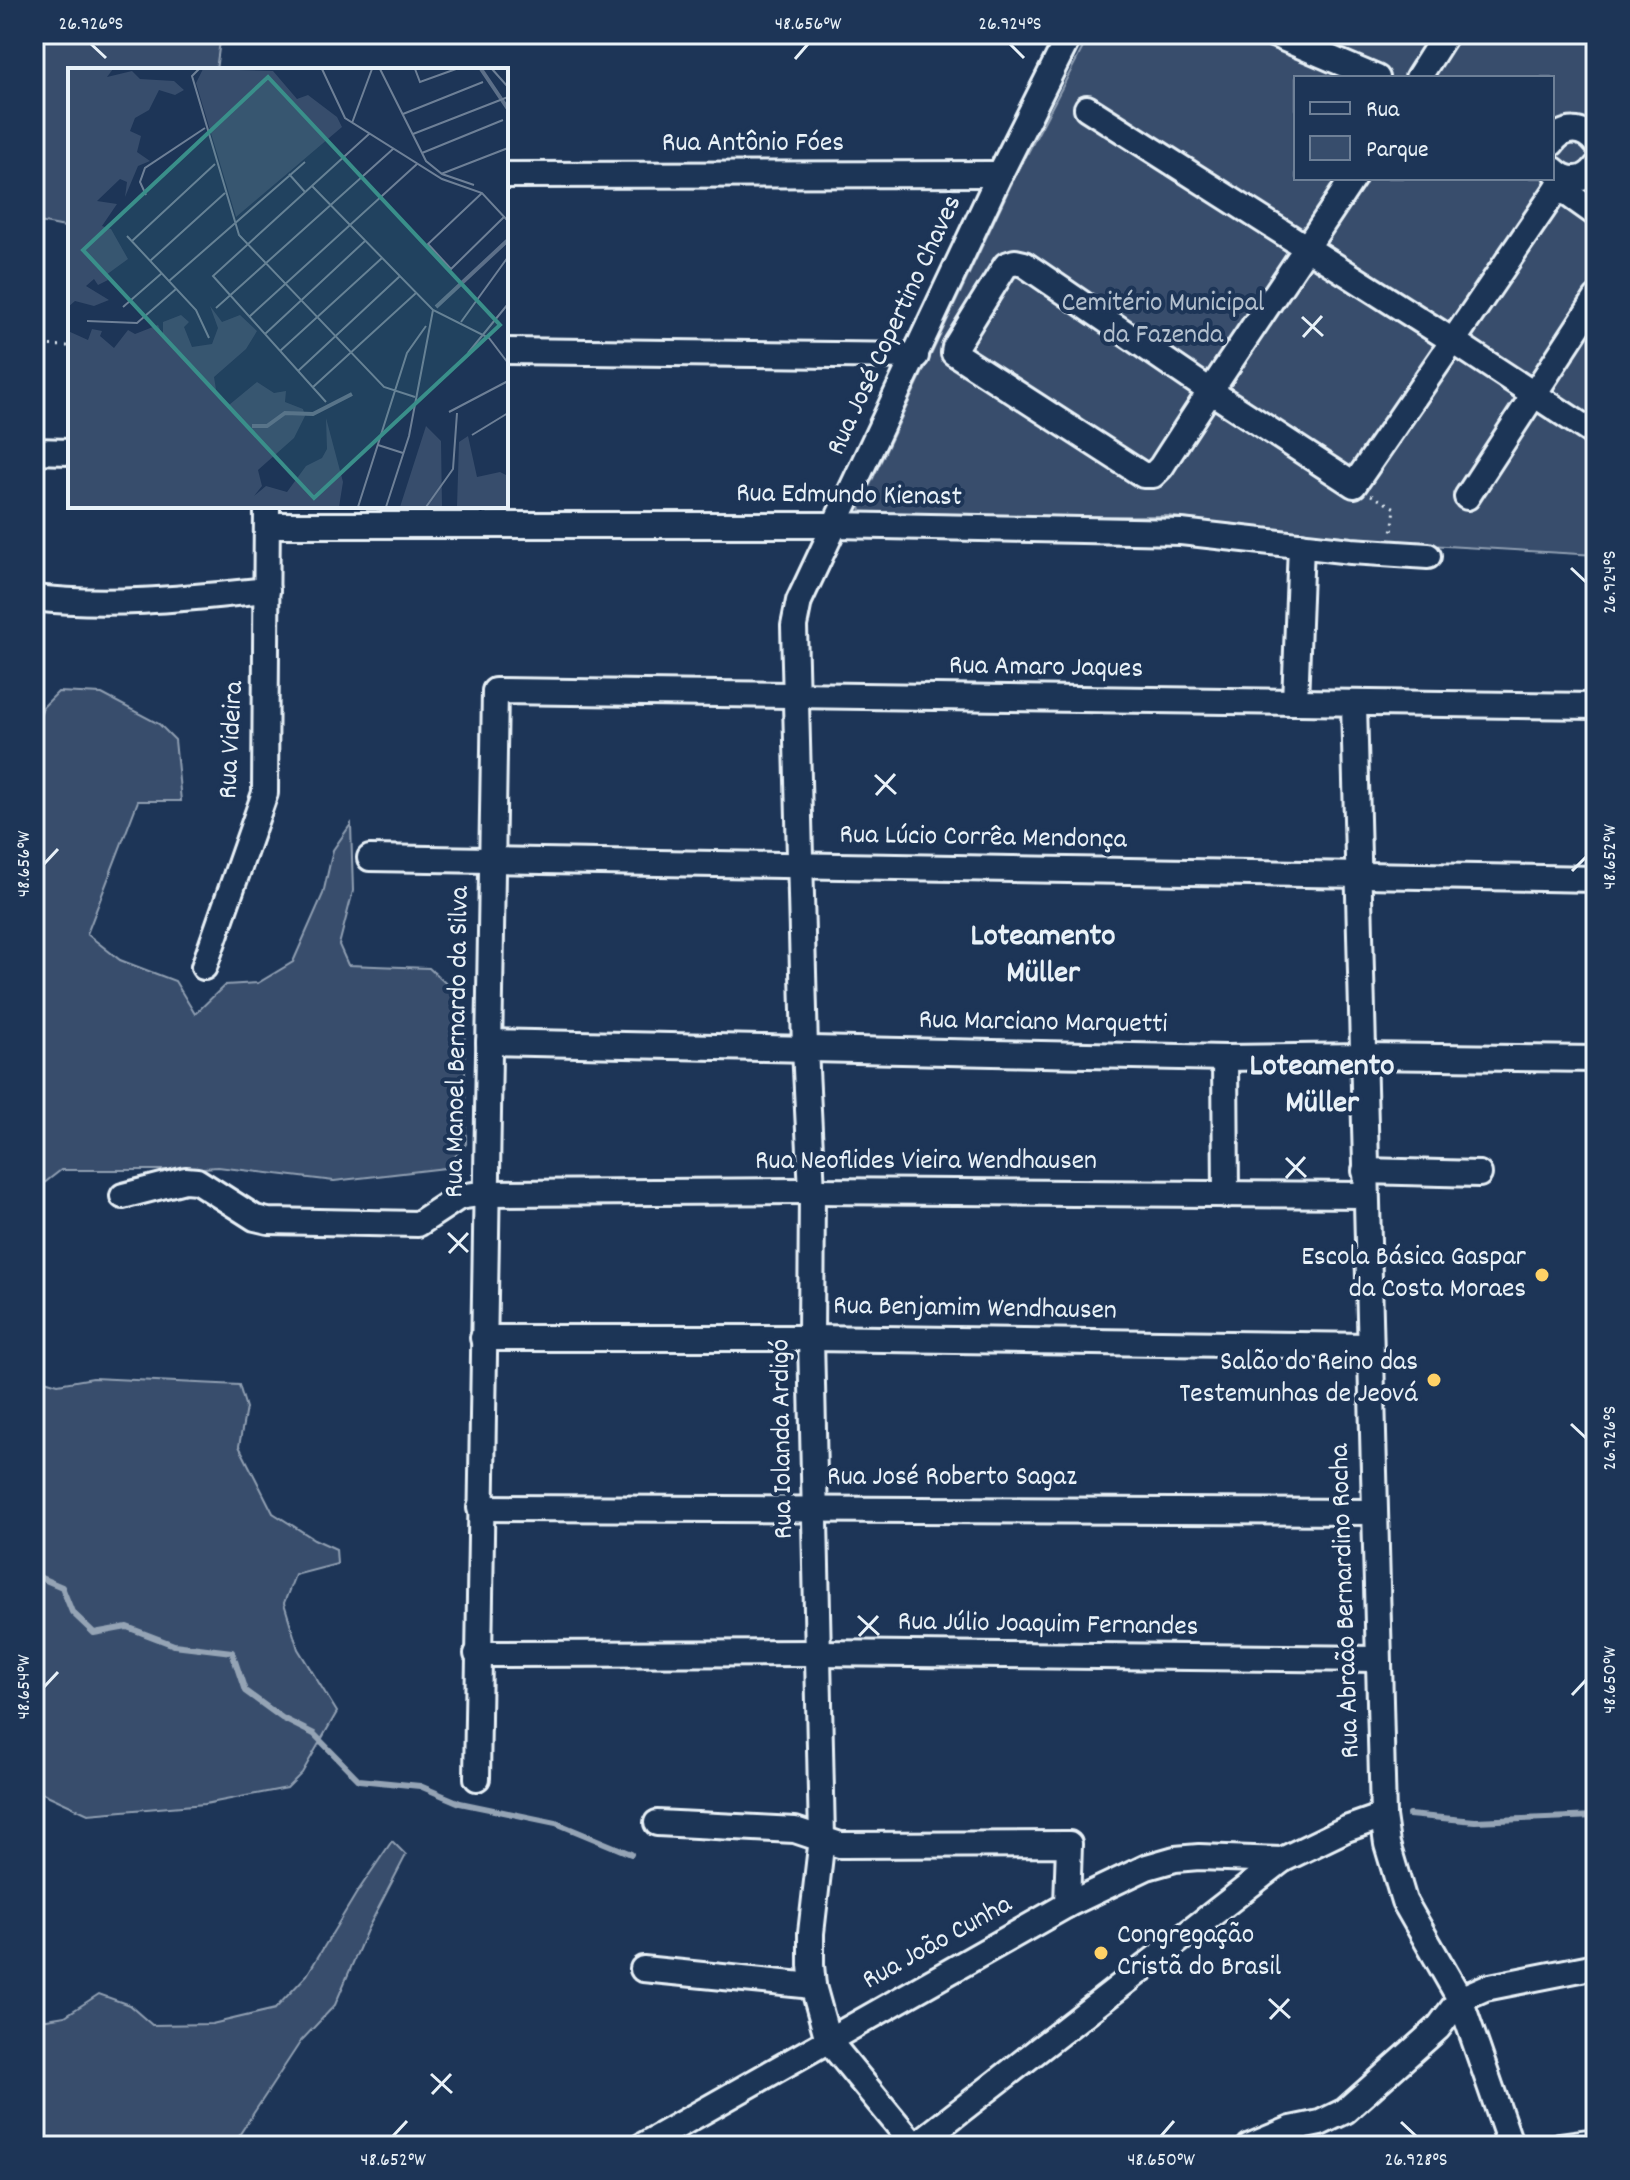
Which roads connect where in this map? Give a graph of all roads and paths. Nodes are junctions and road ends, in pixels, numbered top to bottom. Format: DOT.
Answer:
graph roads {
  1 [pos="1070,34"];
  2 [pos="1273,34"];
  3 [pos="1446,34"];
  4 [pos="1372,76"];
  5 [pos="1419,76"];
  6 [pos="1087,108"];
  7 [pos="1554,123"];
  8 [pos="1592,137"];
  9 [pos="1554,141"];
  10 [pos="1000,174"];
  11 [pos="508,175"];
  12 [pos="1570,175"];
  13 [pos="1352,180"];
  14 [pos="1596,214"];
  15 [pos="1307,247"];
  16 [pos="1596,299"];
  17 [pos="1453,341"];
  18 [pos="34,345"];
  19 [pos="68,346"];
  20 [pos="508,351"];
  21 [pos="916,356"];
  22 [pos="1210,391"];
  23 [pos="1534,394"];
  24 [pos="1596,435"];
  25 [pos="34,451"];
  26 [pos="68,452"];
  27 [pos="1354,485"];
  28 [pos="1467,497"];
  29 [pos="267,515"];
  30 [pos="835,525"];
  31 [pos="1391,543"];
  32 [pos="1301,545"];
  33 [pos="1428,556"];
  34 [pos="267,590"];
  35 [pos="34,598"];
  36 [pos="495,691"];
  37 [pos="796,696"];
  38 [pos="1295,702"];
  39 [pos="1354,704"];
  40 [pos="1596,706"];
  41 [pos="370,858"];
  42 [pos="492,860"];
  43 [pos="800,865"];
  44 [pos="1360,875"];
  45 [pos="1596,879"];
  46 [pos="204,967"];
  47 [pos="489,1042"];
  48 [pos="805,1049"];
  49 [pos="1363,1056"];
  50 [pos="1225,1058"];
  51 [pos="1596,1059"];
  52 [pos="1479,1174"];
  53 [pos="1366,1183"];
  54 [pos="812,1191"];
  55 [pos="486,1193"];
  56 [pos="1226,1195"];
  57 [pos="123,1196"];
  58 [pos="483,1338"];
  59 [pos="811,1338"];
  60 [pos="1370,1346"];
  61 [pos="480,1508"];
  62 [pos="815,1508"];
  63 [pos="1374,1512"];
  64 [pos="819,1653"];
  65 [pos="477,1654"];
  66 [pos="1378,1659"];
  67 [pos="477,1778"];
  68 [pos="1383,1816"];
  69 [pos="657,1823"];
  70 [pos="822,1838"];
  71 [pos="1282,1860"];
  72 [pos="1067,1905"];
  73 [pos="1596,1966"];
  74 [pos="643,1969"];
  75 [pos="813,1986"];
  76 [pos="1460,1999"];
  77 [pos="828,2040"];
  78 [pos="1596,2141"];
  79 [pos="642,2146"];
  80 [pos="915,2146"];
  81 [pos="1250,2146"];
  82 [pos="1511,2146"];
  83 [pos="1559,2146"];
  1 -- 10 [label="street, Rua José Copertino Chaves"];
  2 -- 4 [label="street"];
  3 -- 5 [label="street"];
  6 -- 15 [label="street"];
  7 -- 8 [label="street"];
  8 -- 9 [label="street"];
  10 -- 11 [label="street, Rua Antônio Fóes"];
  10 -- 21 [label="street, Rua José Copertino Chaves"];
  12 -- 14 [label="street"];
  12 -- 17 [label="street"];
  13 -- 15 [label="street"];
  15 -- 17 [label="street"];
  15 -- 22 [label="street"];
  16 -- 23 [label="street"];
  17 -- 23 [label="street"];
  17 -- 27 [label="street"];
  18 -- 19 [label="path"];
  20 -- 21 [label="street"];
  21 -- 30 [label="street, Rua José Copertino Chaves"];
  22 -- 22 [label="street"];
  22 -- 27 [label="street"];
  23 -- 24 [label="street"];
  23 -- 28 [label="street"];
  25 -- 26 [label="street"];
  27 -- 31 [label="path"];
  29 -- 30 [label="street, Rua Edmundo Kienast"];
  29 -- 34 [label="street, Rua Videira"];
  30 -- 32 [label="street, Rua Edmundo Kienast"];
  30 -- 37 [label="street, Rua José Copertino Chaves"];
  32 -- 33 [label="street, Rua Edmundo Kienast"];
  32 -- 38 [label="street"];
  34 -- 35 [label="street"];
  34 -- 46 [label="street, Rua Videira"];
  36 -- 37 [label="street, Rua Amaro Jaques"];
  36 -- 42 [label="street, Rua Manoel Bernardo da Silva"];
  37 -- 38 [label="street, Rua Amaro Jaques"];
  37 -- 43 [label="street, Rua Iolanda Ardigó"];
  38 -- 39 [label="street, Rua Amaro Jaques"];
  39 -- 40 [label="street, Rua Amaro Jaques"];
  39 -- 44 [label="street, Rua Abraão Bernardino Rocha"];
  41 -- 42 [label="street, Rua Lúcio Corrêa Mendonça"];
  42 -- 43 [label="street, Rua Lúcio Corrêa Mendonça"];
  42 -- 47 [label="street, Rua Manoel Bernardo da Silva"];
  43 -- 44 [label="street, Rua Lúcio Corrêa Mendonça"];
  43 -- 48 [label="street, Rua Iolanda Ardigó"];
  44 -- 45 [label="street, Rua Lúcio Corrêa Mendonça"];
  44 -- 49 [label="street, Rua Abraão Bernardino Rocha"];
  47 -- 48 [label="street, Rua Marciano Marquetti"];
  47 -- 55 [label="street, Rua Manoel Bernardo da Silva"];
  48 -- 50 [label="street, Rua Marciano Marquetti"];
  48 -- 54 [label="street, Rua Iolanda Ardigó"];
  49 -- 50 [label="street, Rua Marciano Marquetti"];
  49 -- 51 [label="street, Rua Marciano Marquetti"];
  49 -- 53 [label="street, Rua Abraão Bernardino Rocha"];
  50 -- 56 [label="street"];
  52 -- 53 [label="street, Rua Neoflides Vieira Wendhausen"];
  53 -- 56 [label="street, Rua Neoflides Vieira Wendhausen"];
  53 -- 60 [label="street, Rua Abraão Bernardino Rocha"];
  54 -- 55 [label="street, Rua Neoflides Vieira Wendhausen"];
  54 -- 56 [label="street, Rua Neoflides Vieira Wendhausen"];
  54 -- 59 [label="street, Rua Iolanda Ardigó"];
  55 -- 57 [label="street, Rua Neoflides Vieira Wendhausen"];
  55 -- 58 [label="street, Rua Manoel Bernardo da Silva"];
  58 -- 59 [label="street, Rua Benjamim Wendhausen"];
  58 -- 61 [label="street, Rua Manoel Bernardo da Silva"];
  59 -- 60 [label="street, Rua Benjamim Wendhausen"];
  59 -- 62 [label="street, Rua Iolanda Ardigó"];
  60 -- 63 [label="street, Rua Abraão Bernardino Rocha"];
  61 -- 62 [label="street, Rua José Roberto Sagaz"];
  61 -- 65 [label="street, Rua Manoel Bernardo da Silva"];
  62 -- 63 [label="street, Rua José Roberto Sagaz"];
  62 -- 64 [label="street, Rua Iolanda Ardigó"];
  63 -- 66 [label="street, Rua Abraão Bernardino Rocha"];
  64 -- 65 [label="street, Rua Júlio Joaquim Fernandes"];
  64 -- 66 [label="street, Rua Júlio Joaquim Fernandes"];
  64 -- 70 [label="street, Rua Iolanda Ardigó"];
  65 -- 67 [label="street, Rua Manoel Bernardo da Silva"];
  66 -- 68 [label="street, Rua Abraão Bernardino Rocha"];
  68 -- 71 [label="street"];
  68 -- 76 [label="street, Rua Abraão Bernardino Rocha"];
  69 -- 70 [label="street"];
  70 -- 72 [label="street"];
  70 -- 75 [label="street, Rua Iolanda Ardigó"];
  71 -- 72 [label="street, Rua João Cunha"];
  71 -- 80 [label="street"];
  72 -- 77 [label="street, Rua João Cunha"];
  73 -- 76 [label="street"];
  74 -- 75 [label="street"];
  75 -- 77 [label="street, Rua Iolanda Ardigó"];
  76 -- 81 [label="street"];
  76 -- 82 [label="street, Rua Abraão Bernardino Rocha"];
  77 -- 79 [label="street, Rua João Cunha"];
  77 -- 80 [label="street, Rua Iolanda Ardigó"];
  78 -- 83 [label="street"];
}
